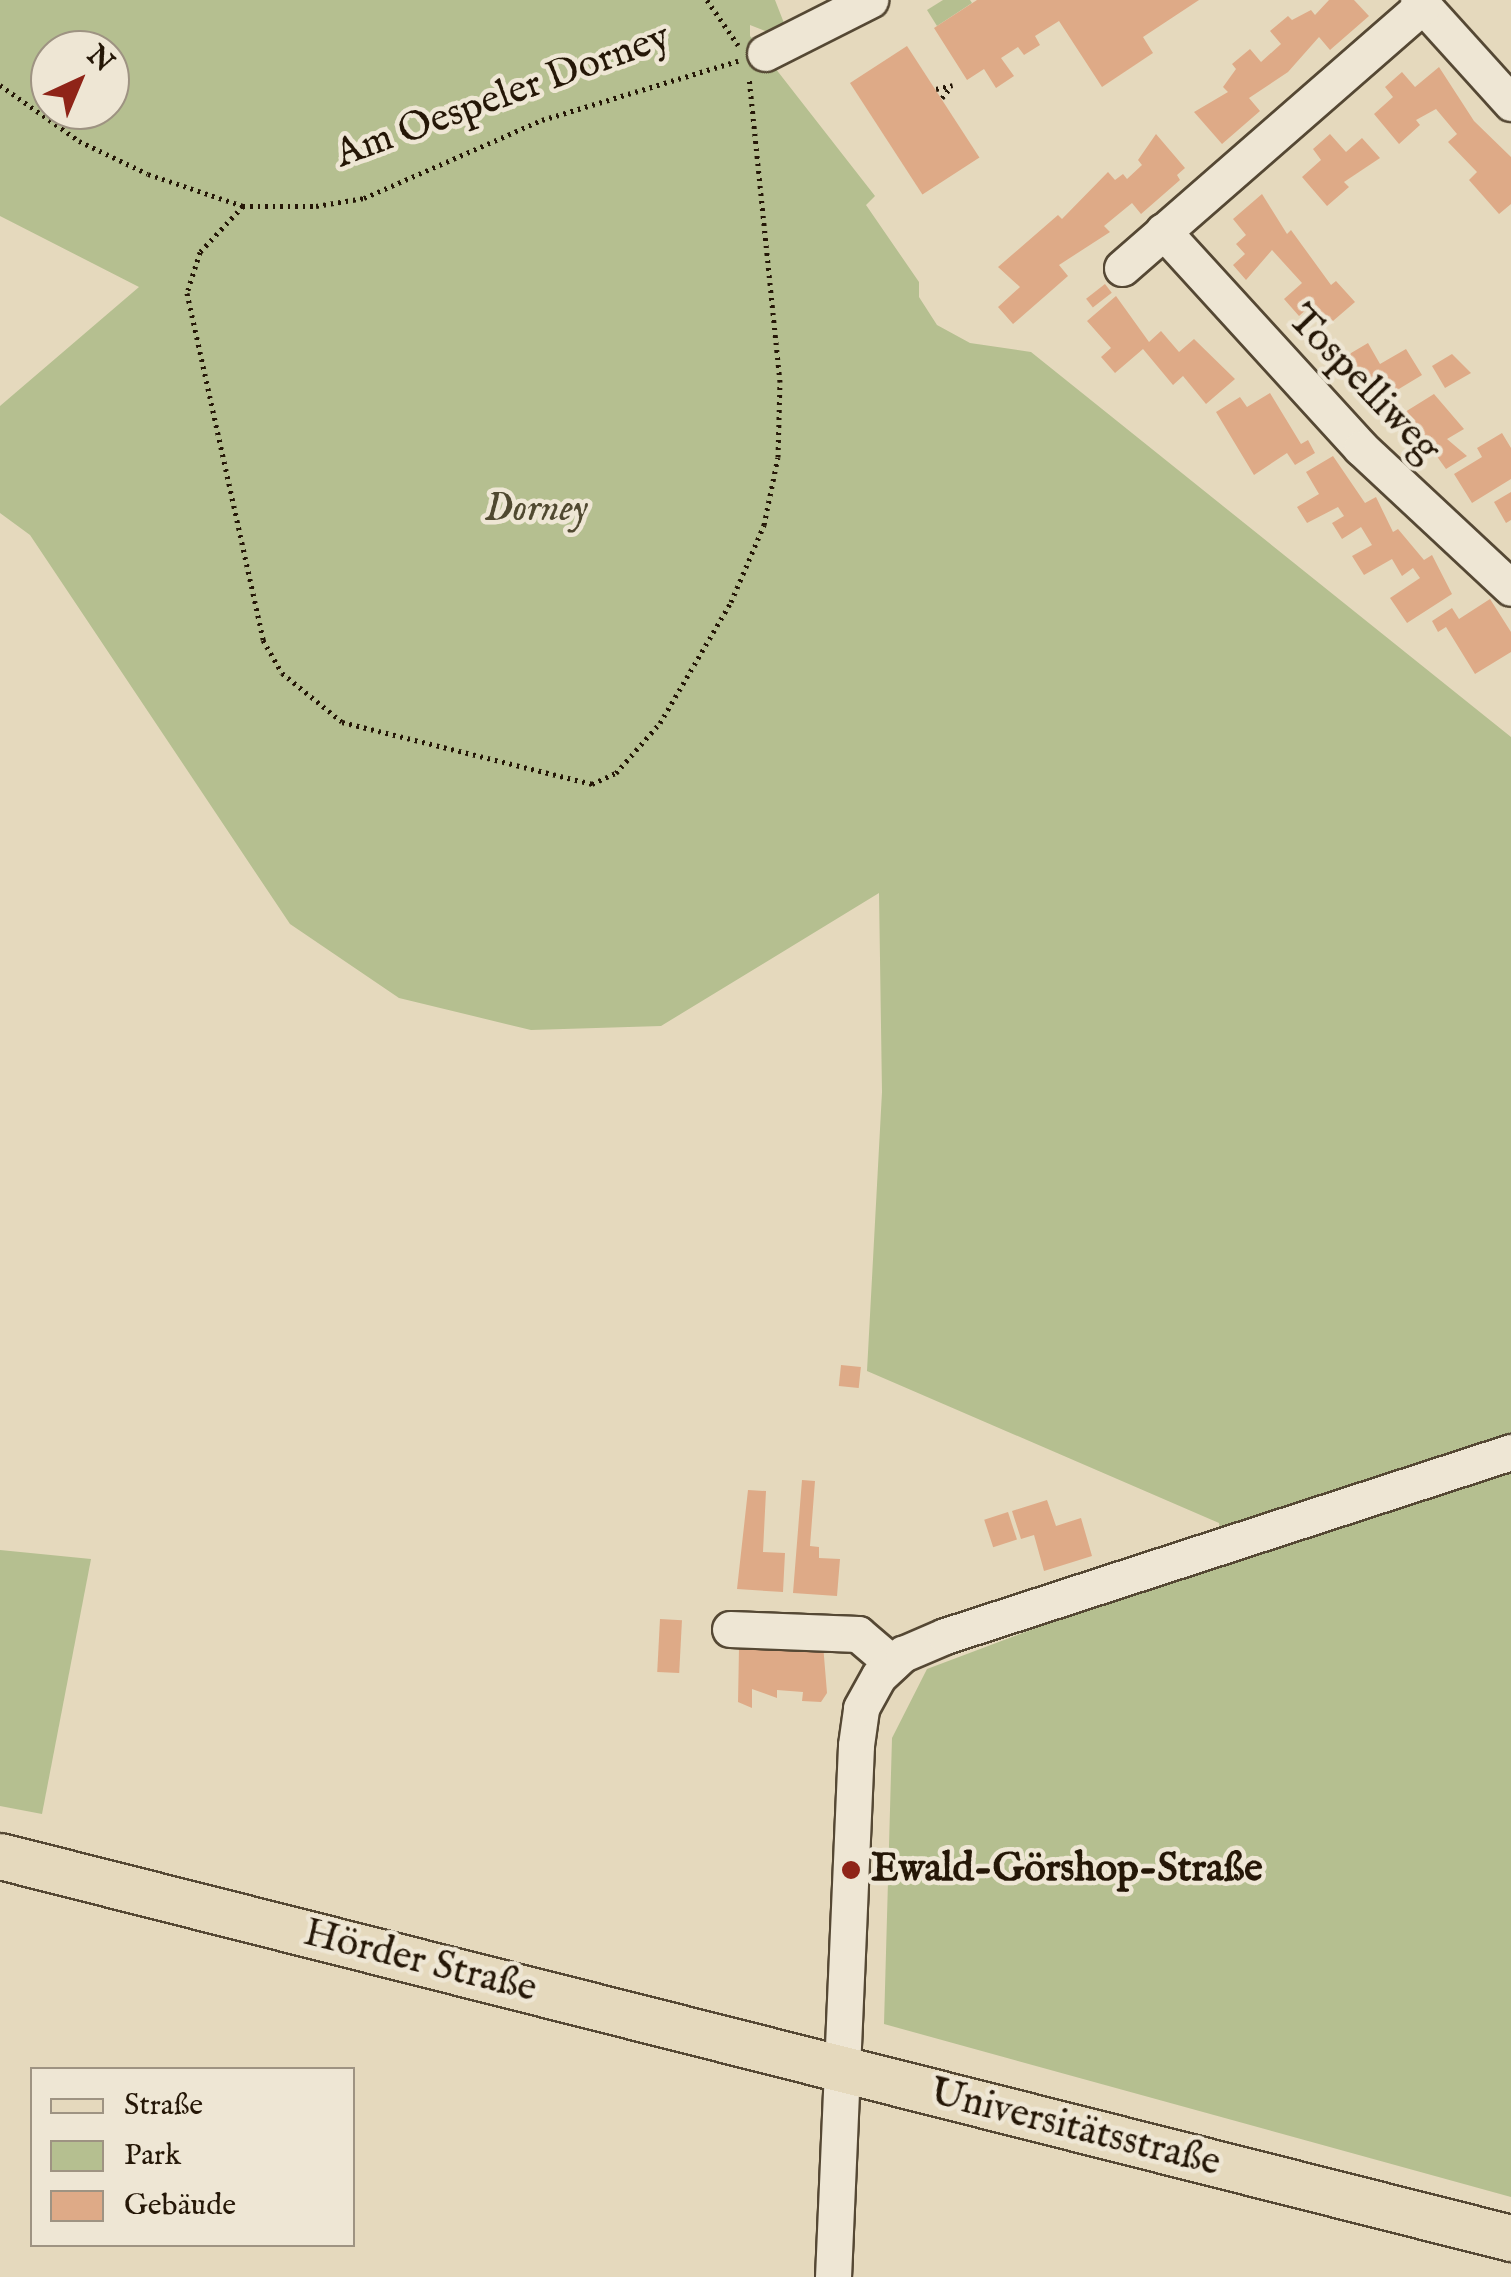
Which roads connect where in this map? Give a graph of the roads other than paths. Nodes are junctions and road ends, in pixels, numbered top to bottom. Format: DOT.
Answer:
graph roads {
  1 [pos="870,0"];
  2 [pos="1420,3"];
  3 [pos="756,56"];
  4 [pos="1505,86"];
  5 [pos="1164,232"];
  6 [pos="1122,268"];
  7 [pos="1511,588"];
  8 [pos="1511,1452"];
  9 [pos="730,1629"];
  10 [pos="892,1663"];
  11 [pos="0,1856"];
  12 [pos="840,2070"];
  13 [pos="1511,2238"];
  14 [pos="833,2277"];
  1 -- 3 [label="street"];
  2 -- 4 [label="street"];
  2 -- 5 [label="street"];
  5 -- 6 [label="street"];
  5 -- 7 [label="street, Tospelliweg"];
  8 -- 10 [label="street"];
  9 -- 10 [label="street"];
  10 -- 12 [label="street"];
  11 -- 12 [label="main road, Hörder Straße"];
  12 -- 13 [label="main road, Universitätsstraße"];
  12 -- 14 [label="street"];
}
